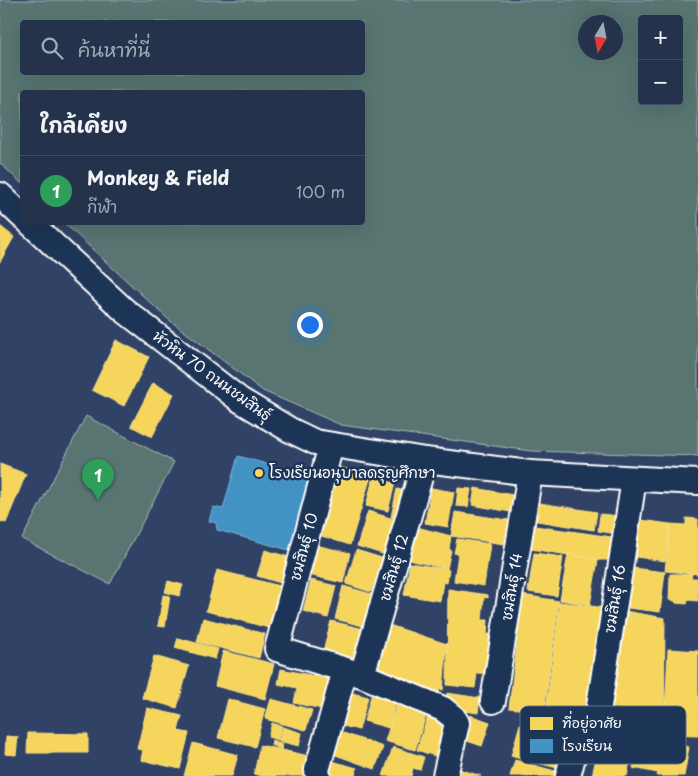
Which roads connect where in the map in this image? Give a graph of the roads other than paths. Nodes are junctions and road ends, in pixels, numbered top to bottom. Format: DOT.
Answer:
graph roads {
  1 [pos="0,196"];
  2 [pos="20,214"];
  3 [pos="32,225"];
  4 [pos="331,446"];
  5 [pos="425,460"];
  6 [pos="530,473"];
  7 [pos="634,479"];
  8 [pos="698,482"];
  9 [pos="354,673"];
  10 [pos="493,701"];
  11 [pos="599,706"];
  12 [pos="318,776"];
  13 [pos="445,776"];
  1 -- 2 [label="street"];
  3 -- 4 [label="street, หัวหิน 70 ถนนชมสินธุ์"];
  4 -- 5 [label="street, หัวหิน 70 ถนนชมสินธุ์"];
  4 -- 9 [label="street, ชมสินธุ์ 10"];
  5 -- 6 [label="street, หัวหิน 70 ถนนชมสินธุ์"];
  5 -- 9 [label="street, ชมสินธุ์ 12"];
  6 -- 7 [label="street, หัวหิน 70 ถนนชมสินธุ์"];
  6 -- 10 [label="street, ชมสินธุ์ 14"];
  7 -- 8 [label="street, หัวหิน 70 ถนนชมสินธุ์"];
  7 -- 11 [label="street, ชมสินธุ์ 16"];
  9 -- 12 [label="street, ชมสินธุ์ 12"];
  9 -- 13 [label="street"];
}
